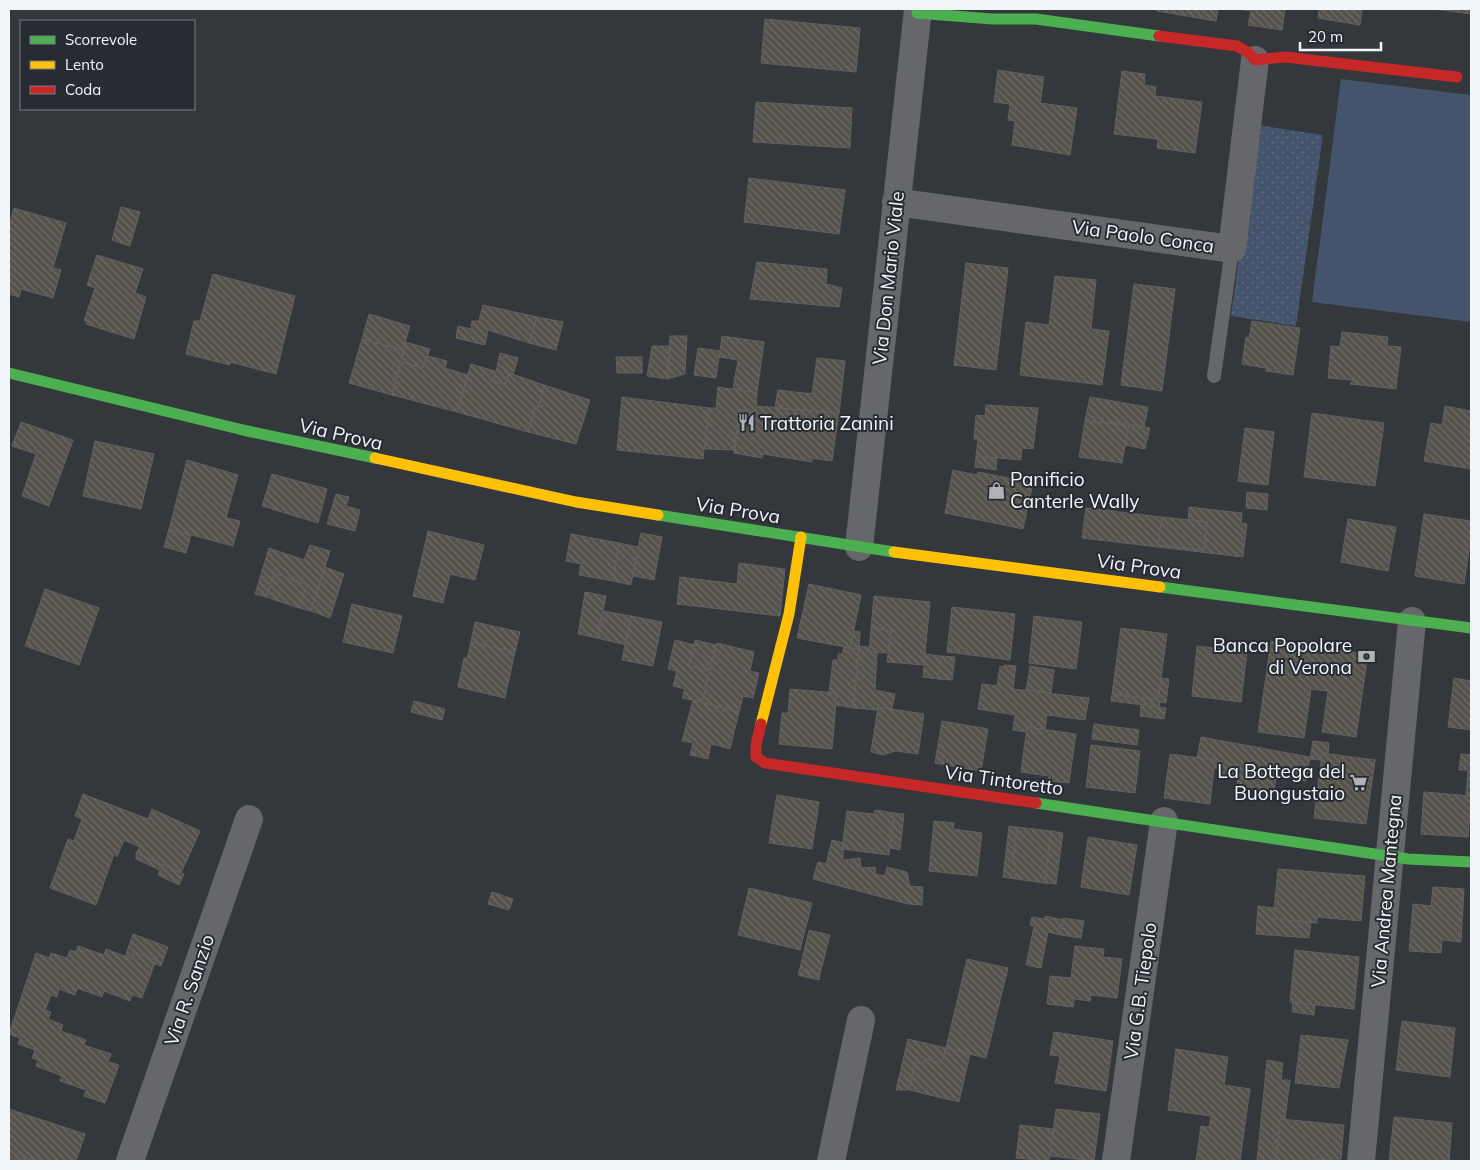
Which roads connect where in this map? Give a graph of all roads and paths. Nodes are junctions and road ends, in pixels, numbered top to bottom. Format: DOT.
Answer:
graph roads {
  1 [pos="918,11"];
  2 [pos="1256,60"];
  3 [pos="1457,77"];
  4 [pos="896,202"];
  5 [pos="1232,249"];
  6 [pos="9,373"];
  7 [pos="1214,376"];
  8 [pos="801,538"];
  9 [pos="859,546"];
  10 [pos="1412,621"];
  11 [pos="1471,628"];
  12 [pos="249,820"];
  13 [pos="1164,821"];
  14 [pos="1388,856"];
  15 [pos="1471,862"];
  16 [pos="861,1020"];
  17 [pos="130,1161"];
  18 [pos="831,1161"];
  19 [pos="1116,1161"];
  20 [pos="1361,1161"];
  1 -- 2 [label="street"];
  1 -- 4 [label="street, Via Don Mario Viale"];
  2 -- 3 [label="street"];
  2 -- 5 [label="street, Via Paolo Conca"];
  4 -- 5 [label="street, Via Paolo Conca"];
  4 -- 9 [label="street, Via Don Mario Viale"];
  5 -- 7 [label="lane"];
  6 -- 8 [label="street, Via Prova"];
  8 -- 9 [label="street, Via Prova"];
  8 -- 13 [label="street, Via Tintoretto"];
  9 -- 10 [label="street, Via Prova"];
  10 -- 11 [label="street, Via Prova"];
  10 -- 14 [label="street, Via Andrea Mantegna"];
  12 -- 17 [label="street, Via R. Sanzio"];
  13 -- 14 [label="street, Via Tintoretto"];
  13 -- 19 [label="street, Via G.B. Tiepolo"];
  14 -- 15 [label="street, Via Tintoretto"];
  14 -- 20 [label="street, Via Andrea Mantegna"];
  16 -- 18 [label="street"];
}
